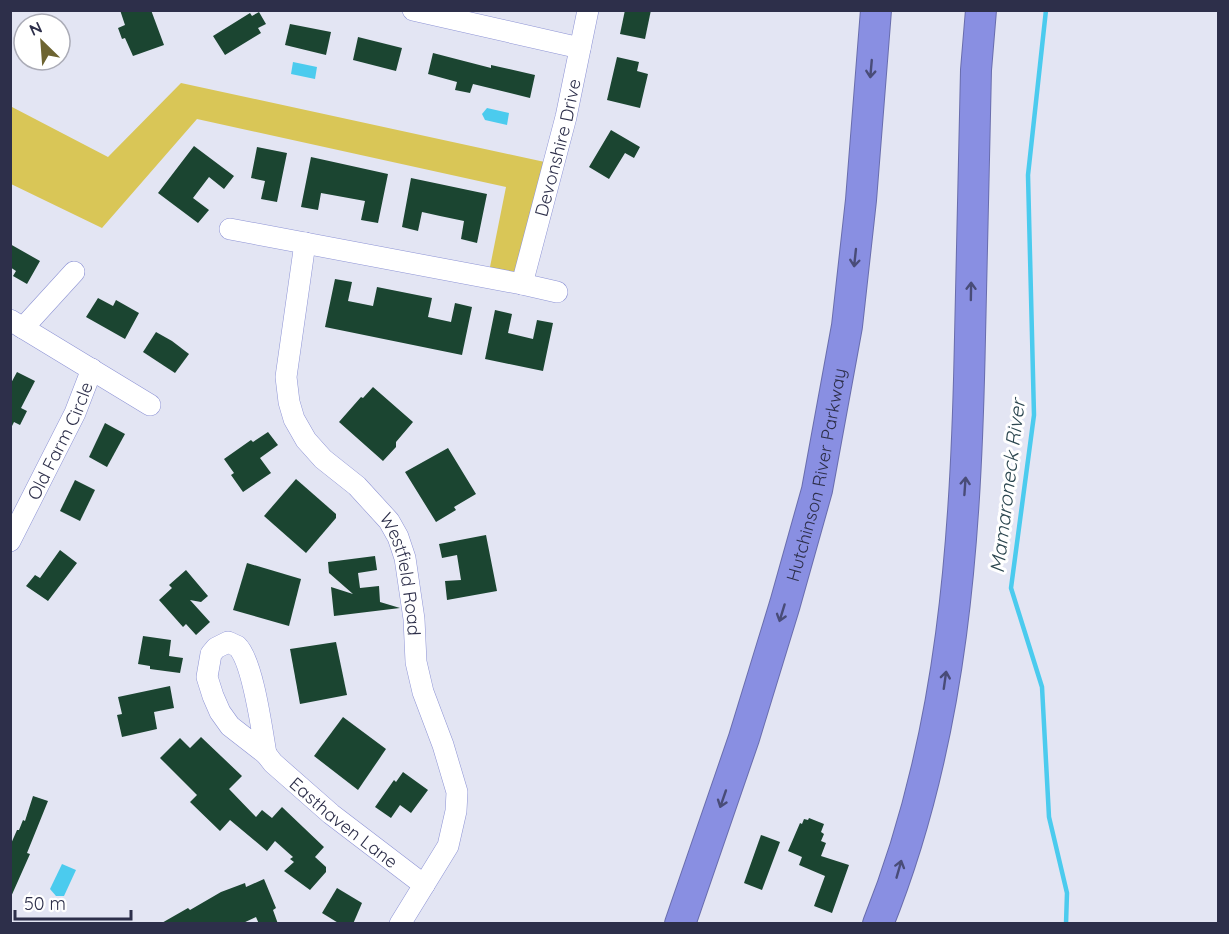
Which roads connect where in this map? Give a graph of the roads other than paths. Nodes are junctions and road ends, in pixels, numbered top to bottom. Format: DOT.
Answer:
graph roads {
  1 [pos="413,10"];
  2 [pos="588,10"];
  3 [pos="876,10"];
  4 [pos="981,10"];
  5 [pos="580,48"];
  6 [pos="230,229"];
  7 [pos="305,243"];
  8 [pos="74,272"];
  9 [pos="522,284"];
  10 [pos="557,292"];
  11 [pos="17,324"];
  12 [pos="92,369"];
  13 [pos="150,405"];
  14 [pos="10,542"];
  15 [pos="266,754"];
  16 [pos="424,885"];
  17 [pos="400,924"];
  18 [pos="680,924"];
  19 [pos="878,924"];
  1 -- 5 [label="street"];
  2 -- 5 [label="street, Devonshire Drive"];
  3 -- 18 [label="highway, Hutchinson River Parkway, one-way"];
  19 -- 4 [label="highway, one-way"];
  5 -- 9 [label="street, Devonshire Drive"];
  6 -- 7 [label="street"];
  7 -- 9 [label="street"];
  7 -- 16 [label="street, Westfield Road"];
  8 -- 11 [label="street"];
  9 -- 10 [label="street"];
  11 -- 12 [label="street"];
  12 -- 13 [label="street"];
  12 -- 14 [label="street, Old Farm Circle"];
  15 -- 15 [label="street, Easthaven Lane"];
  15 -- 16 [label="street, Easthaven Lane"];
  16 -- 17 [label="street, Westfield Road"];
}
